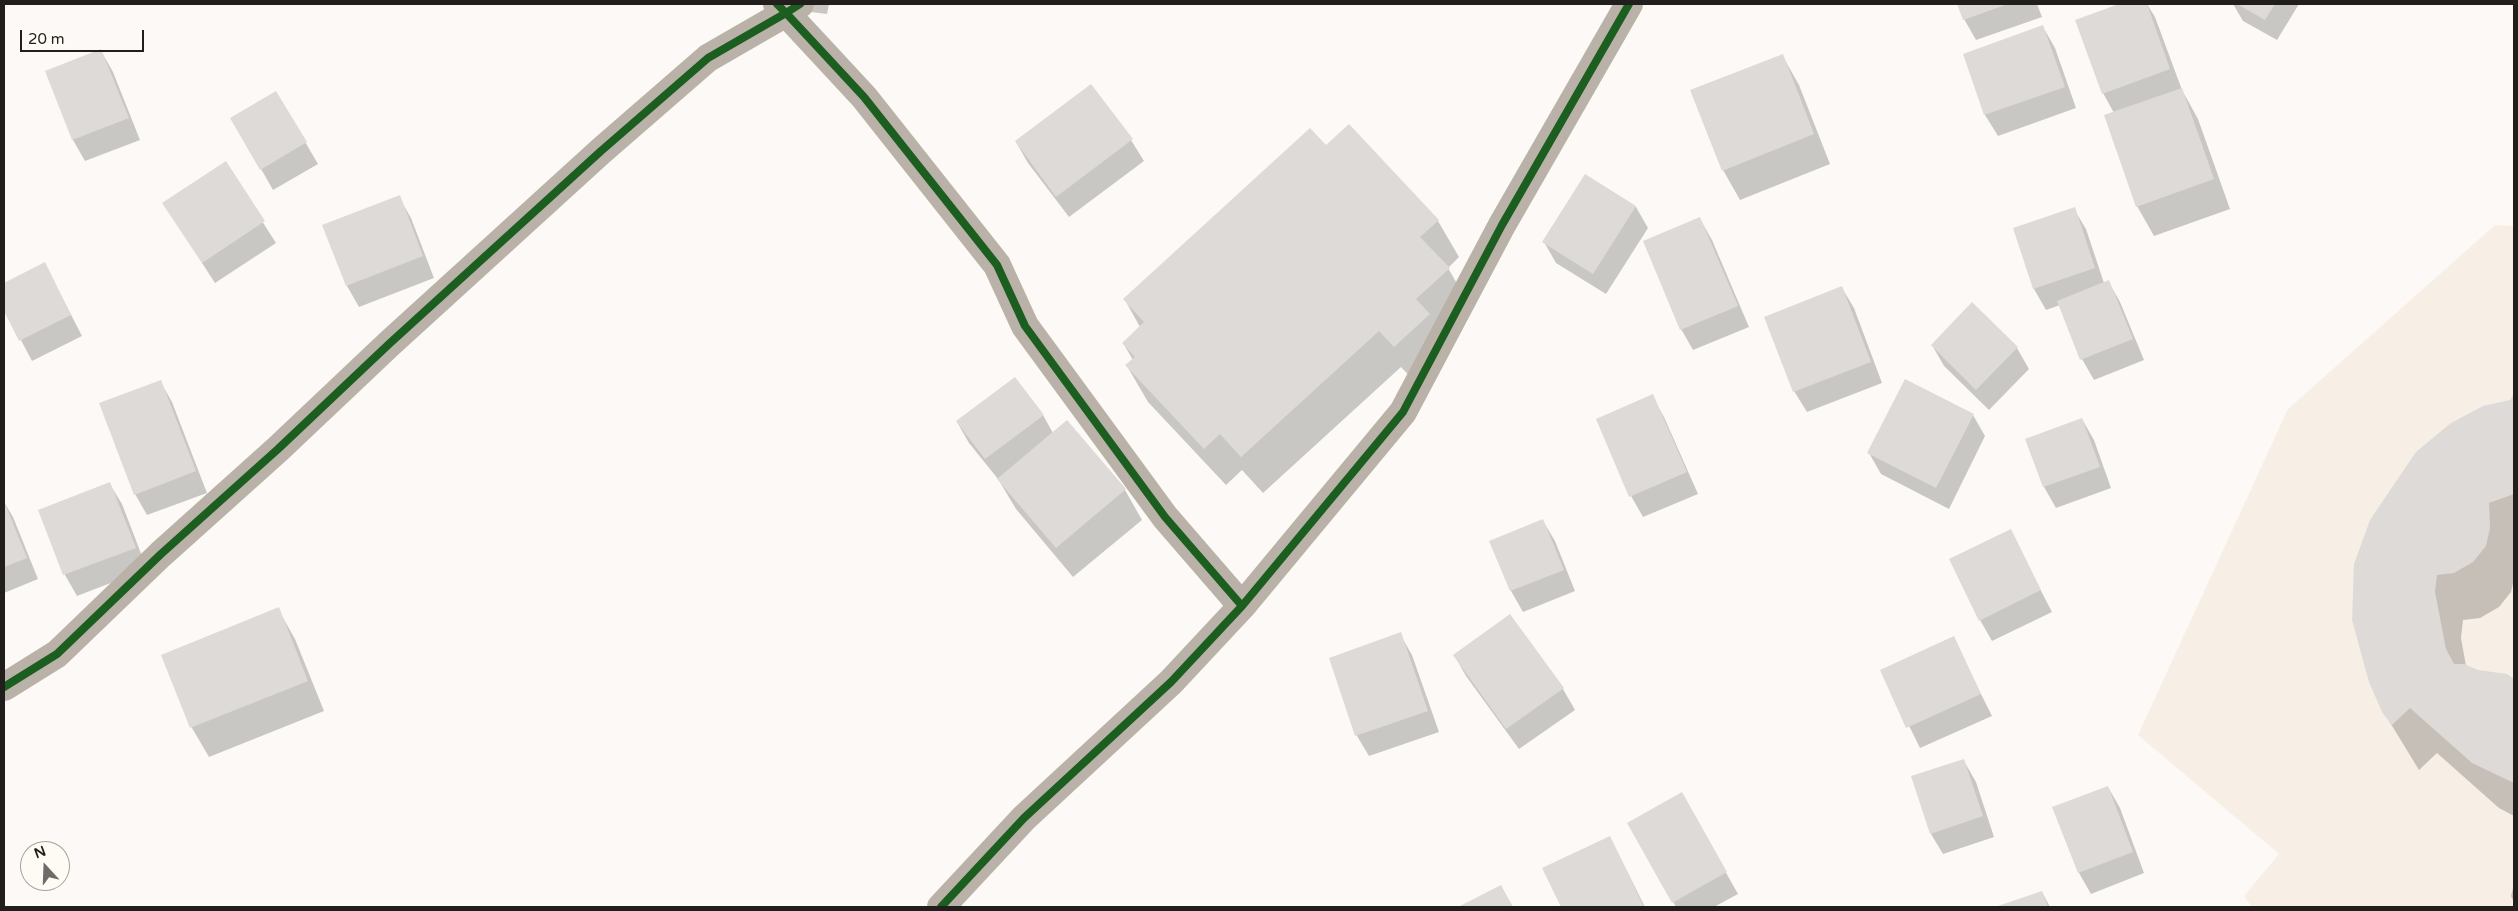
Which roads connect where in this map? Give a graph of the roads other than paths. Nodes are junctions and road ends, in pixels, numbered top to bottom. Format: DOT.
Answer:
graph roads {
  1 [pos="1629,4"];
  2 [pos="787,7"];
  3 [pos="1242,606"];
  4 [pos="4,687"];
  5 [pos="941,907"];
  1 -- 3 [label="street"];
  2 -- 3 [label="street"];
  2 -- 4 [label="street"];
  3 -- 5 [label="street"];
}
